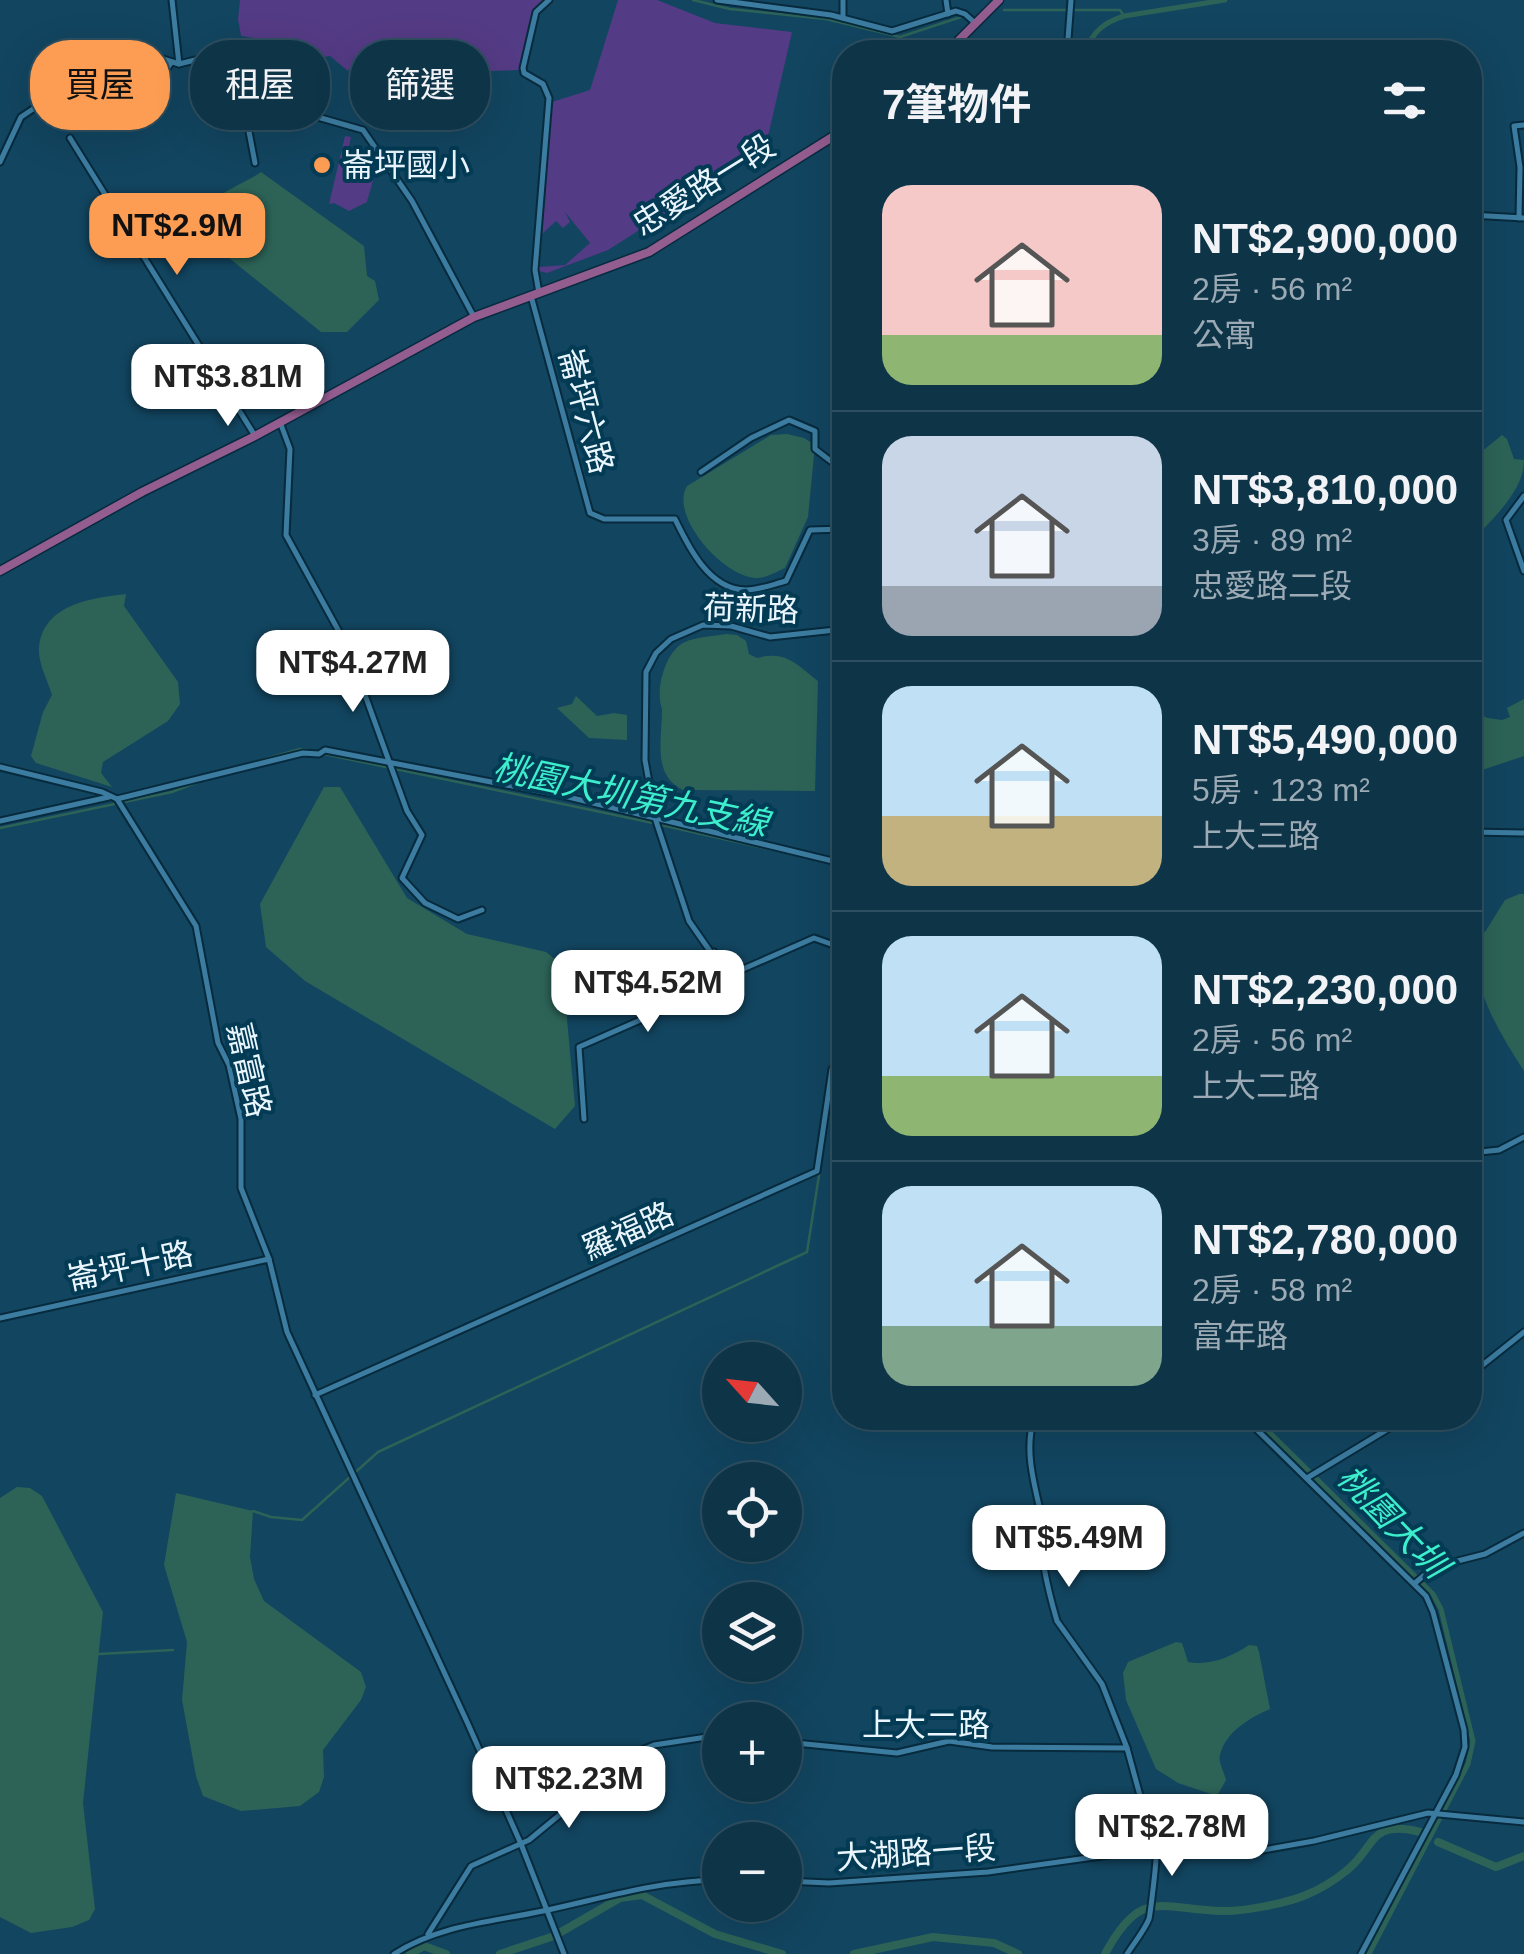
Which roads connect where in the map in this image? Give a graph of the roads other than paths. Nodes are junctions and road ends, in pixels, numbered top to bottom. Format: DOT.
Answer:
graph roads {
  1 [pos="172,0"];
  2 [pos="549,0"];
  3 [pos="717,0"];
  4 [pos="843,0"];
  5 [pos="946,0"];
  6 [pos="999,0"];
  7 [pos="1070,5"];
  8 [pos="948,14"];
  9 [pos="843,18"];
  10 [pos="975,24"];
  11 [pos="960,40"];
  12 [pos="1066,40"];
  13 [pos="190,60"];
  14 [pos="175,64"];
  15 [pos="170,70"];
  16 [pos="330,121"];
  17 [pos="1524,125"];
  18 [pos="249,130"];
  19 [pos="832,137"];
  20 [pos="70,138"];
  21 [pos="0,162"];
  22 [pos="255,163"];
  23 [pos="1482,215"];
  24 [pos="1522,218"];
  25 [pos="535,294"];
  26 [pos="474,317"];
  27 [pos="280,422"];
  28 [pos="255,436"];
  29 [pos="832,462"];
  30 [pos="701,472"];
  31 [pos="1524,496"];
  32 [pos="832,529"];
  33 [pos="0,571"];
  34 [pos="1524,571"];
  35 [pos="832,630"];
  36 [pos="391,763"];
  37 [pos="0,768"];
  38 [pos="114,797"];
  39 [pos="656,820"];
  40 [pos="0,822"];
  41 [pos="1482,832"];
  42 [pos="1524,833"];
  43 [pos="832,861"];
  44 [pos="482,910"];
  45 [pos="832,944"];
  46 [pos="712,954"];
  47 [pos="832,1089"];
  48 [pos="584,1119"];
  49 [pos="1524,1137"];
  50 [pos="1482,1152"];
  51 [pos="269,1260"];
  52 [pos="0,1318"];
  53 [pos="1524,1332"];
  54 [pos="1482,1365"];
  55 [pos="315,1395"];
  56 [pos="1031,1430"];
  57 [pos="1259,1430"];
  58 [pos="1386,1430"];
  59 [pos="1310,1475"];
  60 [pos="1524,1533"];
  61 [pos="1419,1581"];
  62 [pos="702,1737"];
  63 [pos="802,1744"];
  64 [pos="1127,1748"];
  65 [pos="1438,1813"];
  66 [pos="1524,1822"];
  67 [pos="521,1844"];
  68 [pos="1156,1854"];
  69 [pos="702,1882"];
  70 [pos="802,1882"];
  71 [pos="545,1910"];
  72 [pos="428,1934"];
  73 [pos="563,1952"];
  74 [pos="394,1954"];
  75 [pos="1127,1954"];
  76 [pos="1361,1954"];
  1 -- 14 [label="street"];
  2 -- 25 [label="street"];
  3 -- 9 [label="street"];
  4 -- 9 [label="street"];
  5 -- 8 [label="street"];
  6 -- 10 [label="main road"];
  7 -- 12 [label="street"];
  8 -- 9 [label="street"];
  8 -- 10 [label="street"];
  10 -- 11 [label="main road"];
  13 -- 14 [label="street"];
  14 -- 15 [label="street"];
  14 -- 21 [label="street"];
  16 -- 26 [label="street"];
  17 -- 24 [label="street"];
  18 -- 22 [label="street"];
  19 -- 25 [label="main road, 忠愛路一段"];
  20 -- 28 [label="street"];
  23 -- 24 [label="street"];
  25 -- 26 [label="main road, 忠愛路一段"];
  25 -- 32 [label="street, 崙坪六路"];
  26 -- 27 [label="main road, 忠愛路一段"];
  27 -- 28 [label="main road, 忠愛路一段"];
  27 -- 36 [label="street"];
  28 -- 33 [label="main road, 忠愛路一段"];
  29 -- 30 [label="street"];
  31 -- 34 [label="street"];
  35 -- 39 [label="street, 荷新路"];
  36 -- 38 [label="street"];
  36 -- 39 [label="street"];
  36 -- 44 [label="street"];
  37 -- 38 [label="street"];
  38 -- 40 [label="street"];
  38 -- 51 [label="street, 嘉富路"];
  39 -- 43 [label="street"];
  39 -- 46 [label="street, 荷新路"];
  41 -- 42 [label="street"];
  45 -- 46 [label="street"];
  46 -- 48 [label="street"];
  47 -- 55 [label="street, 羅福路"];
  49 -- 50 [label="street"];
  51 -- 52 [label="street, 崙坪十路"];
  51 -- 55 [label="street, 嘉富路"];
  53 -- 54 [label="street"];
  55 -- 67 [label="street, 嘉富路"];
  56 -- 64 [label="street"];
  57 -- 59 [label="street"];
  58 -- 59 [label="street"];
  59 -- 61 [label="street"];
  60 -- 61 [label="street"];
  61 -- 65 [label="street"];
  62 -- 67 [label="street"];
  63 -- 64 [label="street, 上大二路"];
  64 -- 68 [label="street"];
  65 -- 66 [label="street, 大湖路一段"];
  65 -- 68 [label="street, 大湖路一段"];
  65 -- 76 [label="street"];
  67 -- 71 [label="street, 嘉富路"];
  67 -- 72 [label="street"];
  68 -- 70 [label="street, 大湖路一段"];
  68 -- 75 [label="street"];
  69 -- 71 [label="street"];
  71 -- 72 [label="street"];
  71 -- 73 [label="street, 嘉富路"];
  72 -- 74 [label="street"];
}
